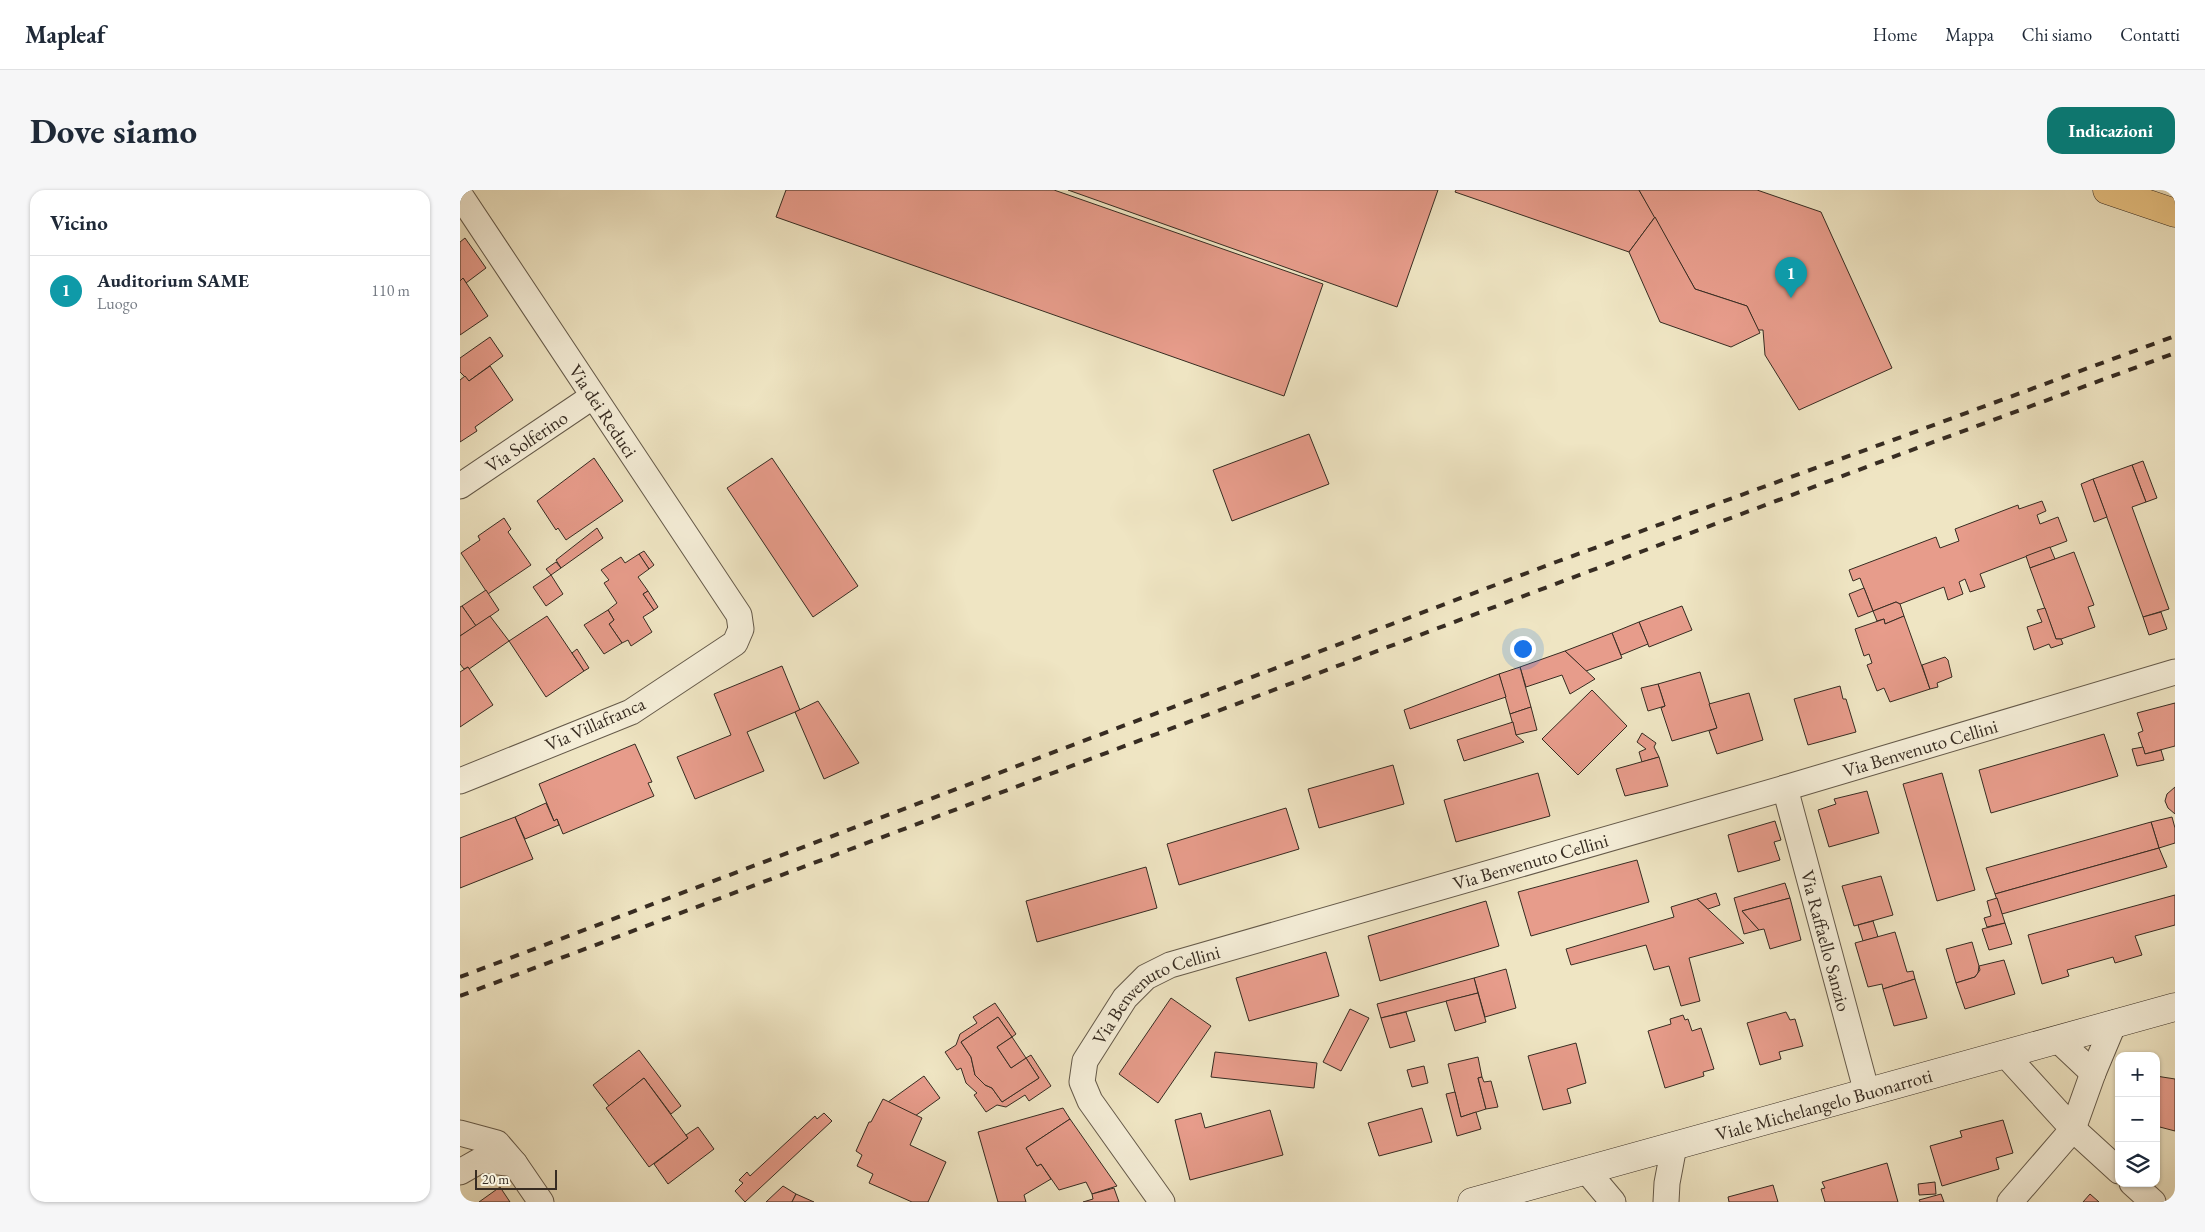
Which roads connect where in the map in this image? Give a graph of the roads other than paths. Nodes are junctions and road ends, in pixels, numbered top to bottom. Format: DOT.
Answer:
graph roads {
  1 [pos="2107,190"];
  2 [pos="460,195"];
  3 [pos="2175,213"];
  4 [pos="592,397"];
  5 [pos="460,486"];
  6 [pos="740,629"];
  7 [pos="2175,672"];
  8 [pos="460,781"];
  9 [pos="1785,788"];
  10 [pos="2175,1007"];
  11 [pos="2114,1023"];
  12 [pos="2058,1040"];
  13 [pos="2005,1054"];
  14 [pos="2093,1073"];
  15 [pos="1867,1093"];
  16 [pos="2073,1129"];
  17 [pos="460,1133"];
  18 [pos="1674,1146"];
  19 [pos="515,1164"];
  20 [pos="2115,1167"];
  21 [pos="1586,1170"];
  22 [pos="460,1172"];
  23 [pos="2136,1187"];
  24 [pos="541,1202"];
  25 [pos="1162,1202"];
  26 [pos="1472,1202"];
  27 [pos="1613,1202"];
  28 [pos="1666,1202"];
  29 [pos="2010,1202"];
  30 [pos="2153,1202"];
  1 -- 3 [label="main road"];
  2 -- 4 [label="street, Via dei Reduci"];
  4 -- 5 [label="street, Via Solferino"];
  4 -- 6 [label="street, Via dei Reduci"];
  6 -- 8 [label="street, Via Villafranca"];
  7 -- 9 [label="street, Via Benvenuto Cellini"];
  9 -- 15 [label="street, Via Raffaello Sanzio"];
  9 -- 25 [label="street, Via Benvenuto Cellini"];
  10 -- 11 [label="main road, Viale Michelangelo Buonarroti"];
  11 -- 12 [label="main road, Viale Michelangelo Buonarroti"];
  11 -- 14 [label="street"];
  12 -- 13 [label="main road, Viale Michelangelo Buonarroti"];
  12 -- 14 [label="street"];
  13 -- 15 [label="main road, Viale Michelangelo Buonarroti"];
  13 -- 16 [label="street"];
  14 -- 16 [label="street"];
  15 -- 18 [label="main road, Viale Michelangelo Buonarroti"];
  16 -- 20 [label="street"];
  16 -- 29 [label="street"];
  17 -- 19 [label="street"];
  18 -- 21 [label="main road, Viale Michelangelo Buonarroti"];
  18 -- 28 [label="street"];
  19 -- 22 [label="street"];
  19 -- 24 [label="street"];
  21 -- 26 [label="main road, Viale Michelangelo Buonarroti"];
  21 -- 27 [label="street"];
  23 -- 30 [label="street"];
}
